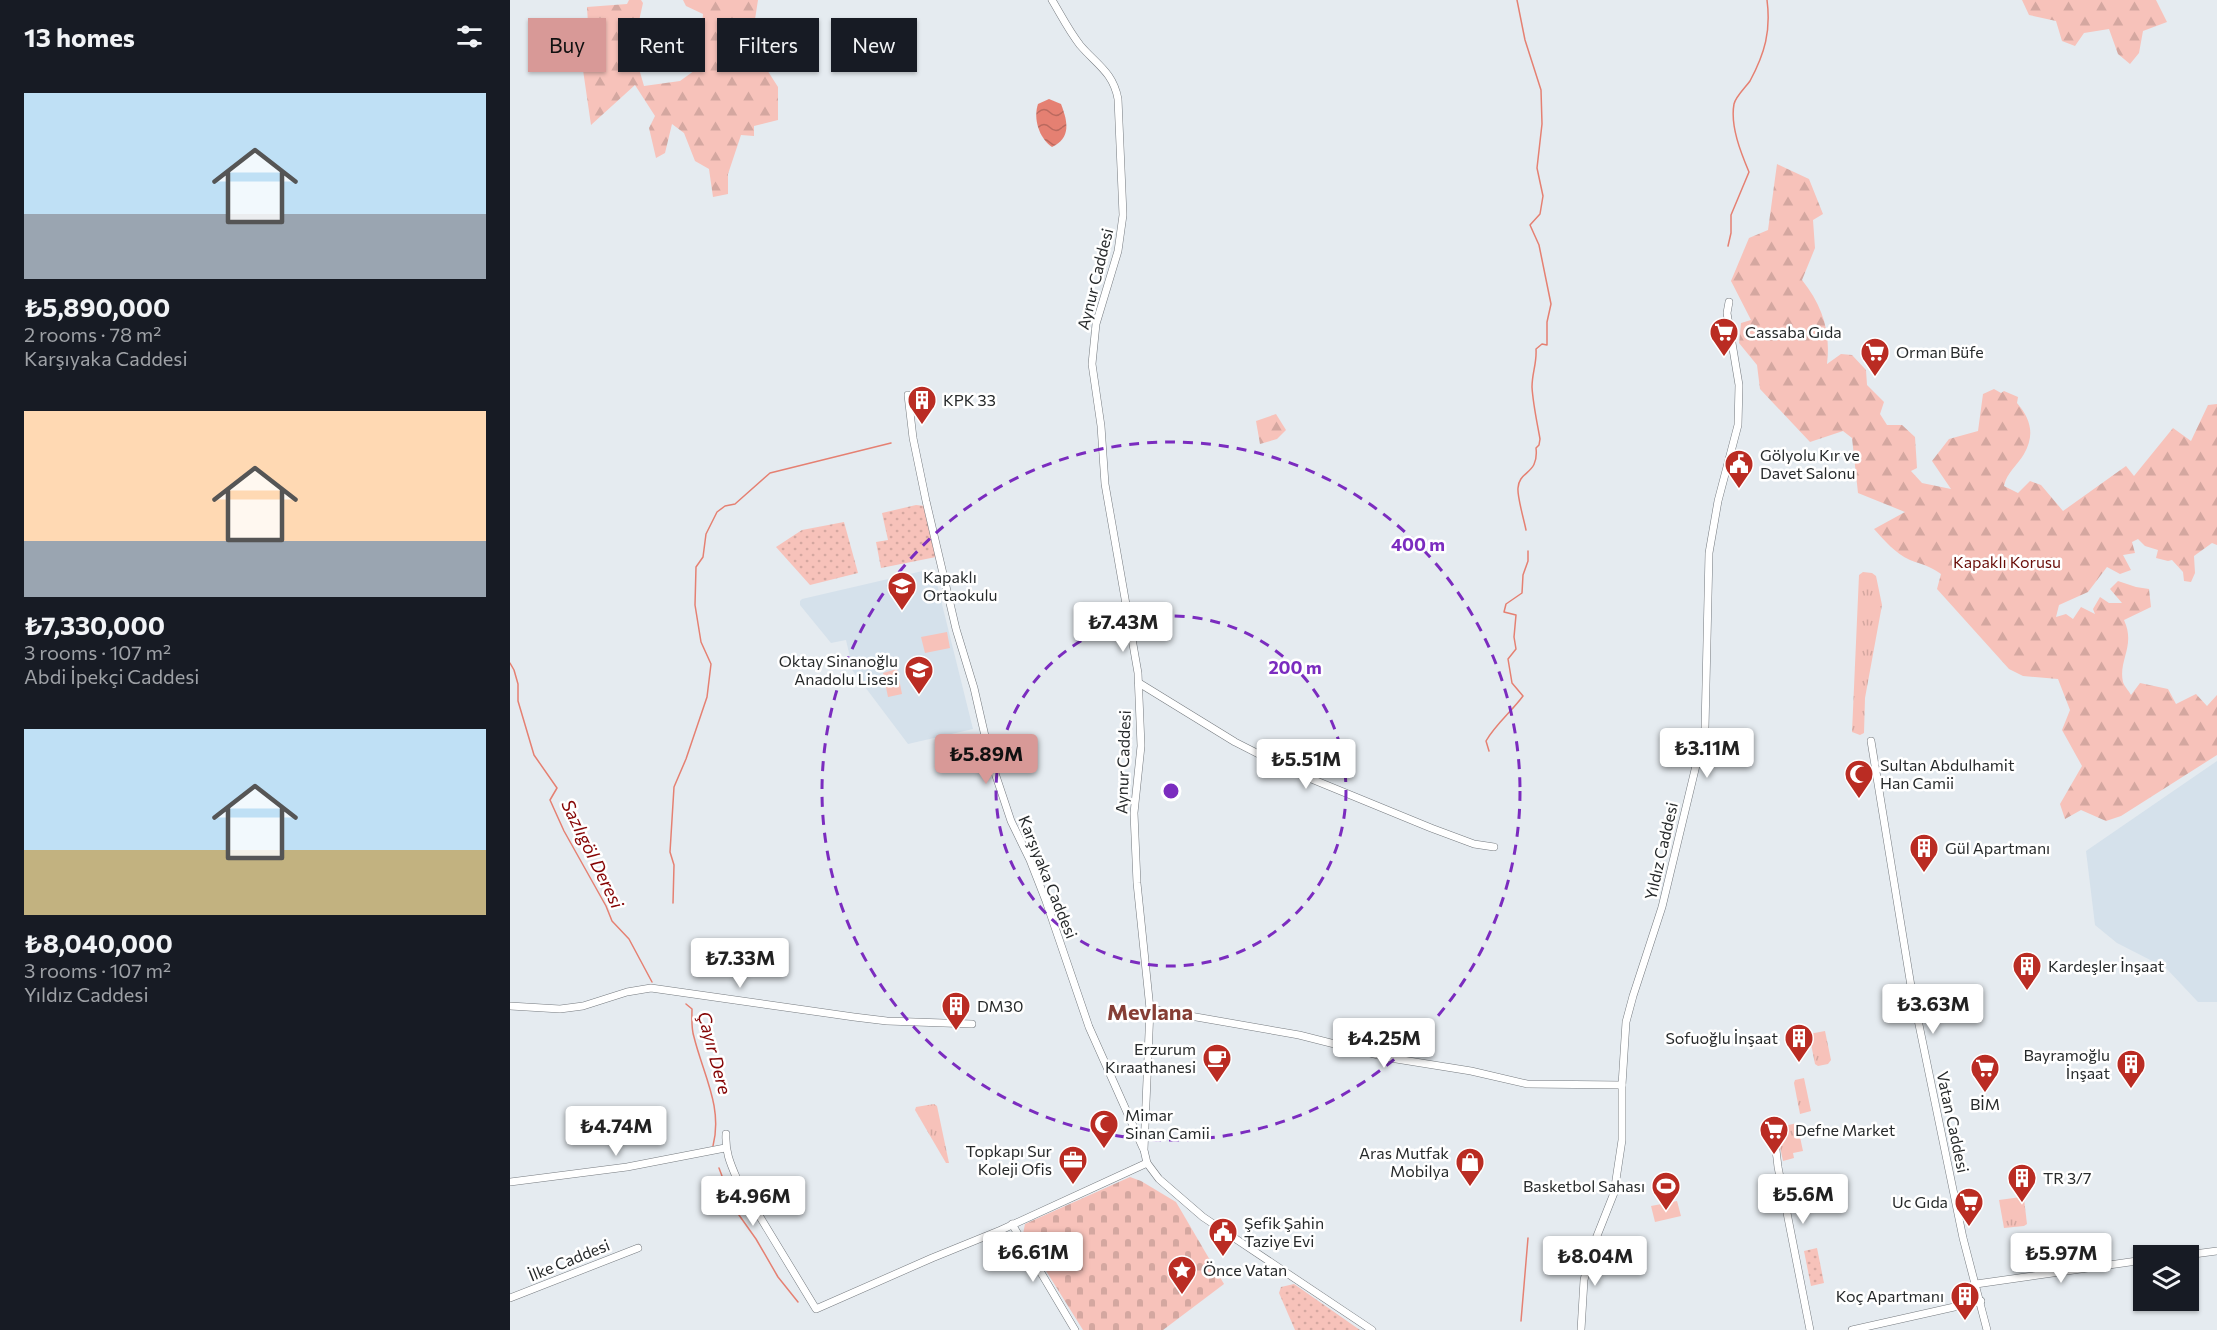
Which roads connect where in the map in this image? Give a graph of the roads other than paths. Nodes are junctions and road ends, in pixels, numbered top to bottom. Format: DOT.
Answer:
graph roads {
  1 [pos="1052,0"];
  2 [pos="1729,302"];
  3 [pos="908,394"];
  4 [pos="1139,683"];
  5 [pos="1871,741"];
  6 [pos="1494,847"];
  7 [pos="510,1006"];
  8 [pos="1150,1009"];
  9 [pos="972,1024"];
  10 [pos="1622,1085"];
  11 [pos="1773,1124"];
  12 [pos="726,1134"];
  13 [pos="725,1148"];
  14 [pos="1144,1150"];
  15 [pos="1147,1163"];
  16 [pos="510,1182"];
  17 [pos="1012,1224"];
  18 [pos="638,1248"];
  19 [pos="2217,1251"];
  20 [pos="2199,1253"];
  21 [pos="2133,1262"];
  22 [pos="1976,1284"];
  23 [pos="510,1298"];
  24 [pos="1981,1301"];
  25 [pos="1075,1330"];
  26 [pos="1372,1330"];
  27 [pos="1581,1330"];
  28 [pos="1810,1330"];
  29 [pos="1852,1330"];
  30 [pos="1987,1330"];
  1 -- 4 [label="street, Aynur Caddesi"];
  2 -- 10 [label="street, Yıldız Caddesi"];
  3 -- 14 [label="street, Karşıyaka Caddesi"];
  4 -- 6 [label="street"];
  4 -- 8 [label="street, Aynur Caddesi"];
  5 -- 22 [label="street, Vatan Caddesi"];
  7 -- 9 [label="street"];
  8 -- 10 [label="street"];
  8 -- 14 [label="street, Aynur Caddesi"];
  10 -- 27 [label="street, Yıldız Caddesi"];
  11 -- 28 [label="street"];
  12 -- 13 [label="street"];
  13 -- 16 [label="street"];
  13 -- 17 [label="street"];
  14 -- 15 [label="street, Aynur Caddesi"];
  15 -- 17 [label="street"];
  15 -- 26 [label="street, Aynur Caddesi"];
  17 -- 25 [label="street"];
  18 -- 23 [label="street, İlke Caddesi"];
  19 -- 20 [label="street"];
  21 -- 22 [label="street"];
  22 -- 24 [label="street, Vatan Caddesi"];
  24 -- 29 [label="street"];
  24 -- 30 [label="street, Vatan Caddesi"];
}
